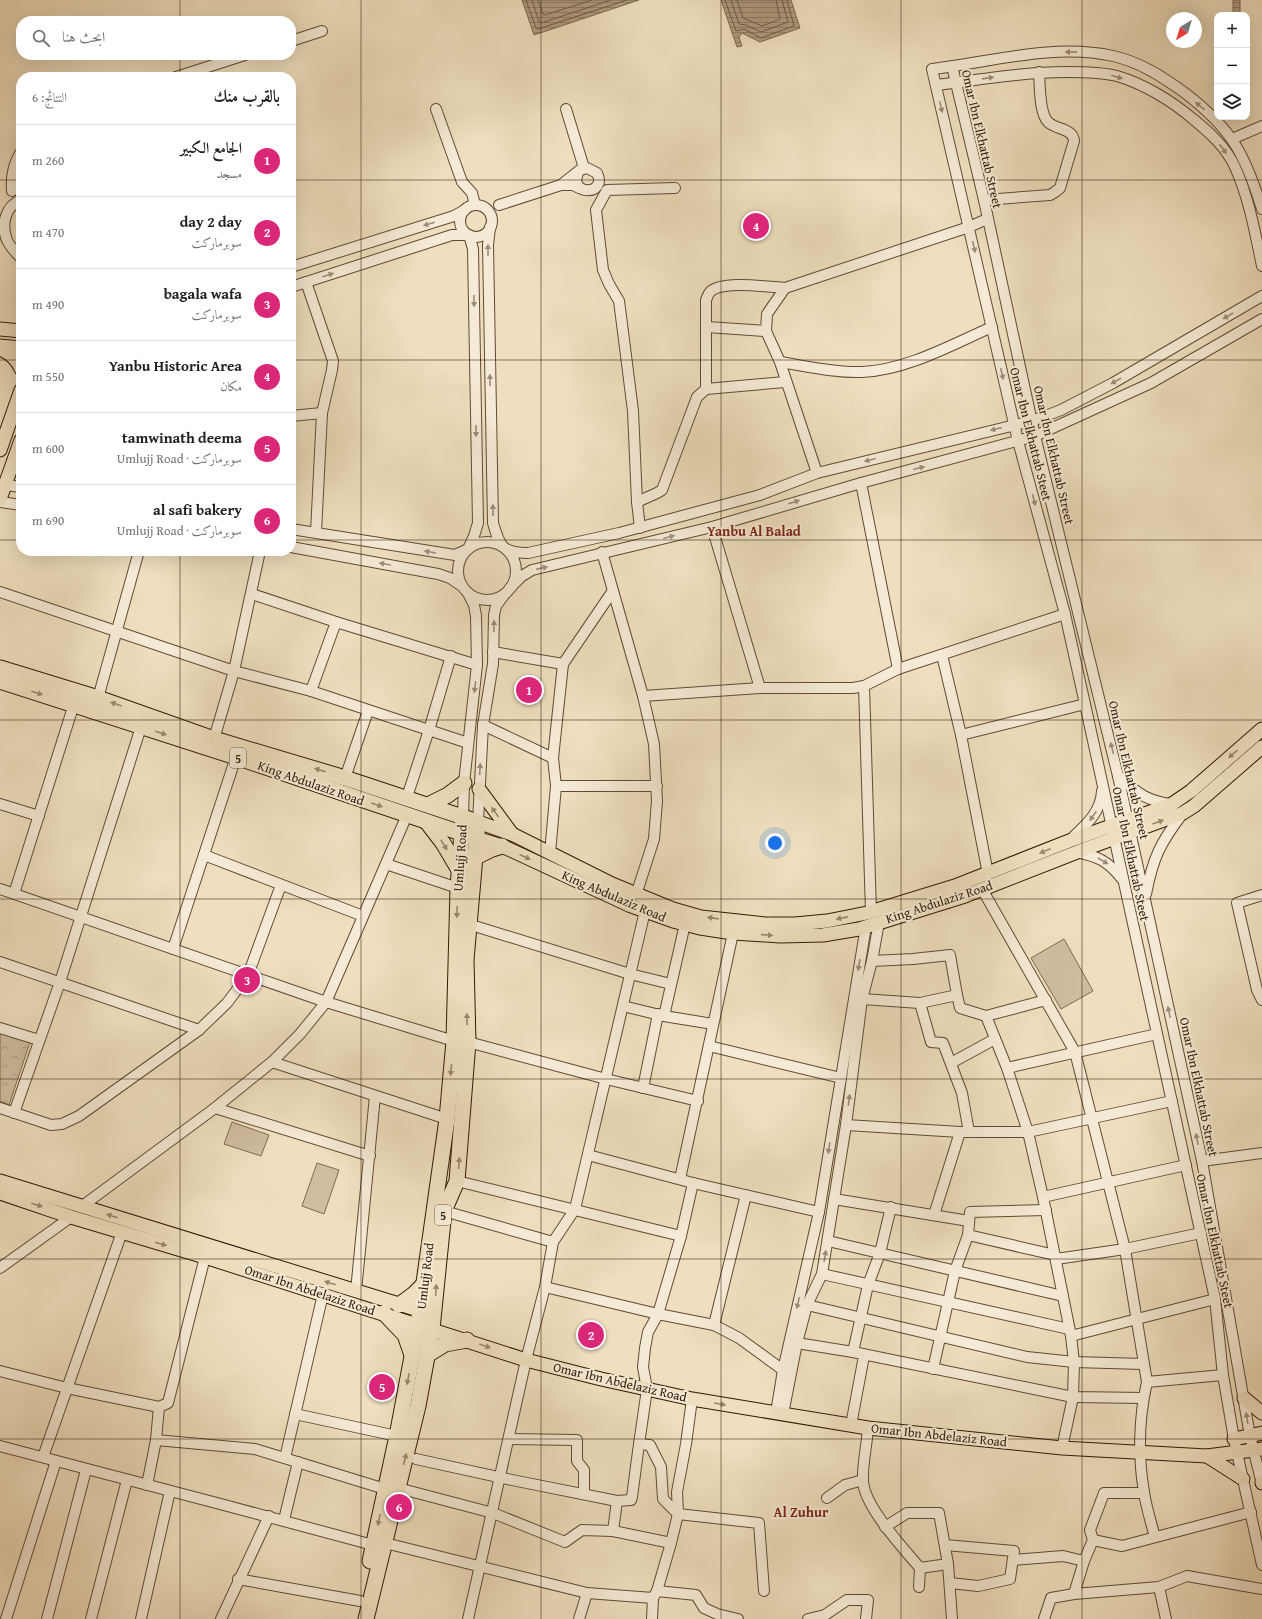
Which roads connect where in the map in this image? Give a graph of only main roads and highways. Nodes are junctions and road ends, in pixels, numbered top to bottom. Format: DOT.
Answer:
graph roads {
  1 [pos="0,329"];
  2 [pos="16,331"];
  3 [pos="0,346"];
  4 [pos="16,348"];
  5 [pos="0,349"];
  6 [pos="16,360"];
  7 [pos="16,401"];
  8 [pos="16,404"];
  9 [pos="14,410"];
  10 [pos="0,450"];
  11 [pos="16,455"];
  12 [pos="0,500"];
  13 [pos="0,668"];
  14 [pos="0,681"];
  15 [pos="1262,729"];
  16 [pos="1262,747"];
  17 [pos="464,783"];
  18 [pos="479,790"];
  19 [pos="428,805"];
  20 [pos="470,819"];
  21 [pos="427,822"];
  22 [pos="1129,826"];
  23 [pos="512,834"];
  24 [pos="469,836"];
  25 [pos="502,846"];
  26 [pos="1072,847"];
  27 [pos="474,858"];
  28 [pos="459,870"];
  29 [pos="875,917"];
  30 [pos="461,1041"];
  31 [pos="0,1181"];
  32 [pos="0,1193"];
  33 [pos="423,1285"];
  34 [pos="399,1305"];
  35 [pos="384,1313"];
  36 [pos="426,1320"];
  37 [pos="468,1340"];
  38 [pos="419,1355"];
  39 [pos="1244,1398"];
  40 [pos="1262,1412"];
  41 [pos="1256,1435"];
  42 [pos="1234,1439"];
  43 [pos="1258,1450"];
  44 [pos="1207,1456"];
  45 [pos="1243,1480"];
  46 [pos="391,1488"];
  47 [pos="379,1544"];
  48 [pos="356,1619"];
  49 [pos="366,1619"];
  1 -- 2 [label="main road"];
  3 -- 4 [label="main road"];
  5 -- 6 [label="main road"];
  7 -- 9 [label="main road"];
  8 -- 9 [label="main road"];
  9 -- 10 [label="main road"];
  11 -- 12 [label="main road"];
  19 -- 13 [label="highway, King Abdulaziz Road / 5, one-way"];
  14 -- 21 [label="highway, King Abdulaziz Road / 5, one-way"];
  15 -- 22 [label="main road, King Abdulaziz Road, one-way"];
  22 -- 16 [label="main road, King Abdulaziz Road, one-way"];
  17 -- 19 [label="highway"];
  23 -- 18 [label="main road, one-way"];
  19 -- 20 [label="highway, King Abdulaziz Road / 5"];
  20 -- 23 [label="main road, King Abdulaziz Road"];
  20 -- 24 [label="highway, Umlujj Road / 5"];
  21 -- 24 [label="highway, King Abdulaziz Road / 5"];
  21 -- 28 [label="highway, one-way"];
  22 -- 26 [label="main road, King Abdulaziz Road"];
  29 -- 23 [label="main road, King Abdulaziz Road, one-way"];
  24 -- 25 [label="main road, King Abdulaziz Road"];
  24 -- 27 [label="highway, Umlujj Road / 5"];
  24 -- 28 [label="highway, Umlujj Road / 5"];
  25 -- 27 [label="highway"];
  25 -- 29 [label="main road, King Abdulaziz Road, one-way"];
  26 -- 29 [label="main road, King Abdulaziz Road, one-way"];
  26 -- 29 [label="main road, King Abdulaziz Road"];
  30 -- 27 [label="highway, Umlujj Road / 5, one-way"];
  28 -- 30 [label="highway, Umlujj Road / 5, one-way"];
  30 -- 33 [label="highway, Umlujj Road / 5, one-way"];
  36 -- 30 [label="highway, Umlujj Road / 5, one-way"];
  34 -- 31 [label="main road, Omar Ibn Abdelaziz Road, one-way"];
  32 -- 35 [label="main road, Omar Ibn Abdelaziz Road, one-way"];
  33 -- 34 [label="highway"];
  33 -- 36 [label="highway, Umlujj Road / 5"];
  34 -- 36 [label="main road, Omar Ibn Abdelaziz Road"];
  35 -- 36 [label="main road, Omar Ibn Abdelaziz Road"];
  35 -- 38 [label="highway"];
  36 -- 37 [label="main road, Omar Ibn Abdelaziz Road"];
  36 -- 38 [label="highway, Umlujj Road / 5"];
  37 -- 38 [label="highway"];
  37 -- 44 [label="main road, Omar Ibn Abdelaziz Road, one-way"];
  38 -- 46 [label="highway, Umlujj Road / 5, one-way"];
  46 -- 38 [label="highway, Umlujj Road / 5, one-way"];
  39 -- 40 [label="main road"];
  41 -- 42 [label="main road"];
  43 -- 44 [label="main road, Omar Ibn Abdelaziz Road"];
  44 -- 45 [label="main road"];
  46 -- 47 [label="highway, Umlujj Road / 5"];
  47 -- 48 [label="highway, Umlujj Road / 5"];
  47 -- 49 [label="highway, Umlujj Road / 5"];
}
